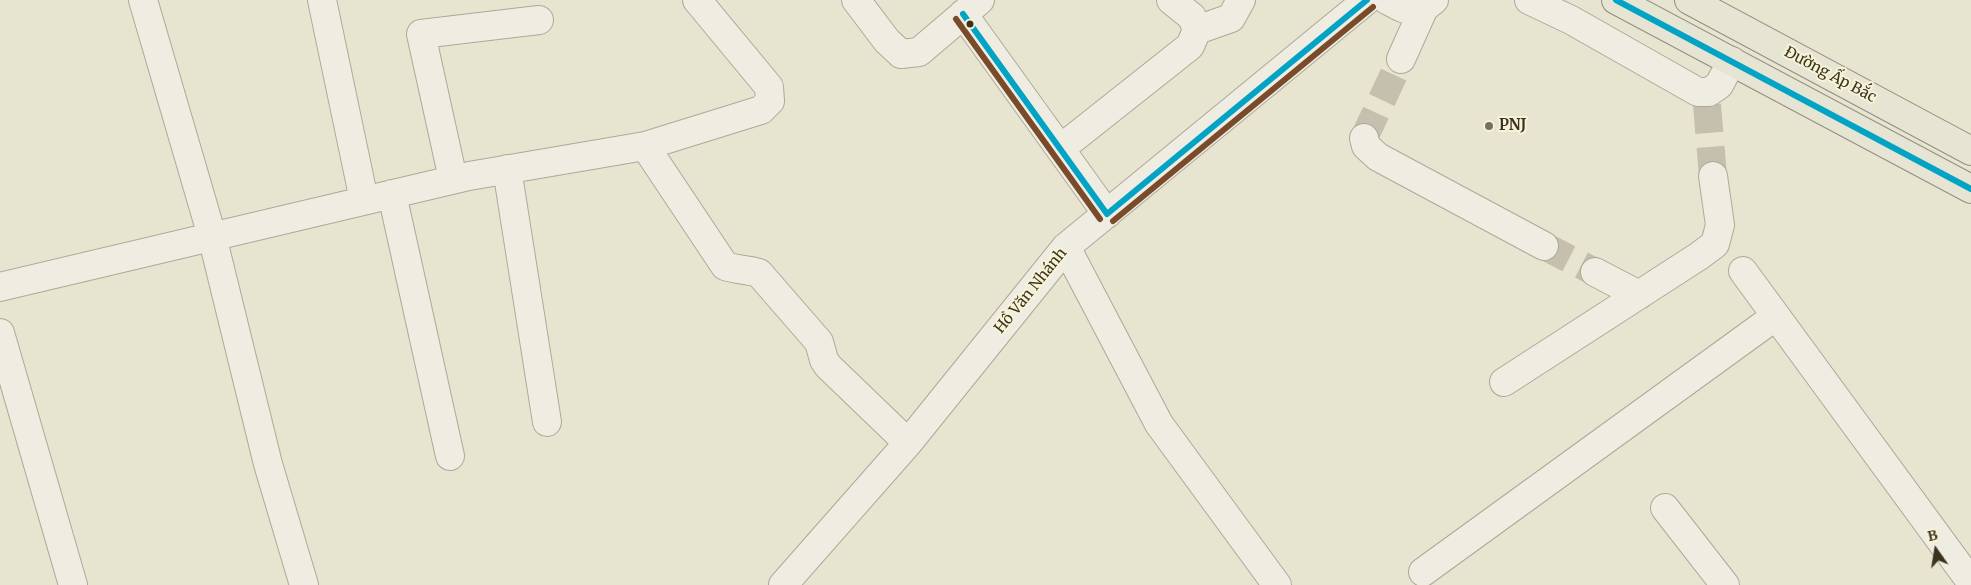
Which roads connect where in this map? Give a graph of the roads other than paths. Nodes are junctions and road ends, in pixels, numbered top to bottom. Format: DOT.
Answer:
graph roads {
  1 [pos="142,0"];
  2 [pos="322,0"];
  3 [pos="697,0"];
  4 [pos="856,0"];
  5 [pos="1171,0"];
  6 [pos="1241,0"];
  7 [pos="1367,0"];
  8 [pos="1387,0"];
  9 [pos="1529,0"];
  10 [pos="1616,0"];
  11 [pos="1689,0"];
  12 [pos="1429,5"];
  13 [pos="971,7"];
  14 [pos="539,20"];
  15 [pos="1198,30"];
  16 [pos="1401,59"];
  17 [pos="1732,61"];
  18 [pos="1364,138"];
  19 [pos="1966,142"];
  20 [pos="645,146"];
  21 [pos="1060,149"];
  22 [pos="507,169"];
  23 [pos="1712,176"];
  24 [pos="452,179"];
  25 [pos="1971,189"];
  26 [pos="392,194"];
  27 [pos="364,200"];
  28 [pos="1107,214"];
  29 [pos="212,236"];
  30 [pos="1544,246"];
  31 [pos="1066,247"];
  32 [pos="1743,271"];
  33 [pos="1595,272"];
  34 [pos="0,287"];
  35 [pos="1639,295"];
  36 [pos="1776,316"];
  37 [pos="0,333"];
  38 [pos="1504,382"];
  39 [pos="547,422"];
  40 [pos="908,443"];
  41 [pos="450,456"];
  42 [pos="1665,508"];
  43 [pos="1423,572"];
  44 [pos="1965,580"];
  45 [pos="73,585"];
  46 [pos="304,585"];
  47 [pos="783,585"];
  48 [pos="1277,585"];
  49 [pos="1725,585"];
  1 -- 29 [label="street"];
  2 -- 27 [label="street"];
  3 -- 20 [label="street"];
  4 -- 13 [label="street"];
  5 -- 15 [label="street"];
  6 -- 15 [label="street"];
  7 -- 28 [label="street, Hồ Văn Nhánh"];
  8 -- 12 [label="street"];
  9 -- 17 [label="street"];
  10 -- 17 [label="main road"];
  11 -- 19 [label="main road, Đường Ấp Bắc"];
  12 -- 16 [label="street"];
  13 -- 21 [label="street"];
  14 -- 24 [label="street"];
  15 -- 21 [label="street"];
  17 -- 25 [label="main road"];
  18 -- 30 [label="street"];
  20 -- 22 [label="street"];
  20 -- 40 [label="street"];
  21 -- 28 [label="street"];
  22 -- 24 [label="street"];
  22 -- 39 [label="street"];
  23 -- 35 [label="street"];
  24 -- 26 [label="street"];
  26 -- 27 [label="street"];
  26 -- 41 [label="street"];
  27 -- 29 [label="street"];
  28 -- 31 [label="street, Hồ Văn Nhánh"];
  29 -- 34 [label="street"];
  29 -- 46 [label="street"];
  31 -- 40 [label="street, Hồ Văn Nhánh"];
  31 -- 48 [label="street"];
  32 -- 36 [label="street"];
  33 -- 35 [label="street"];
  35 -- 38 [label="street"];
  36 -- 43 [label="street"];
  36 -- 44 [label="street"];
  37 -- 45 [label="street"];
  40 -- 47 [label="street, Hồ Văn Nhánh"];
  42 -- 49 [label="street"];
}
